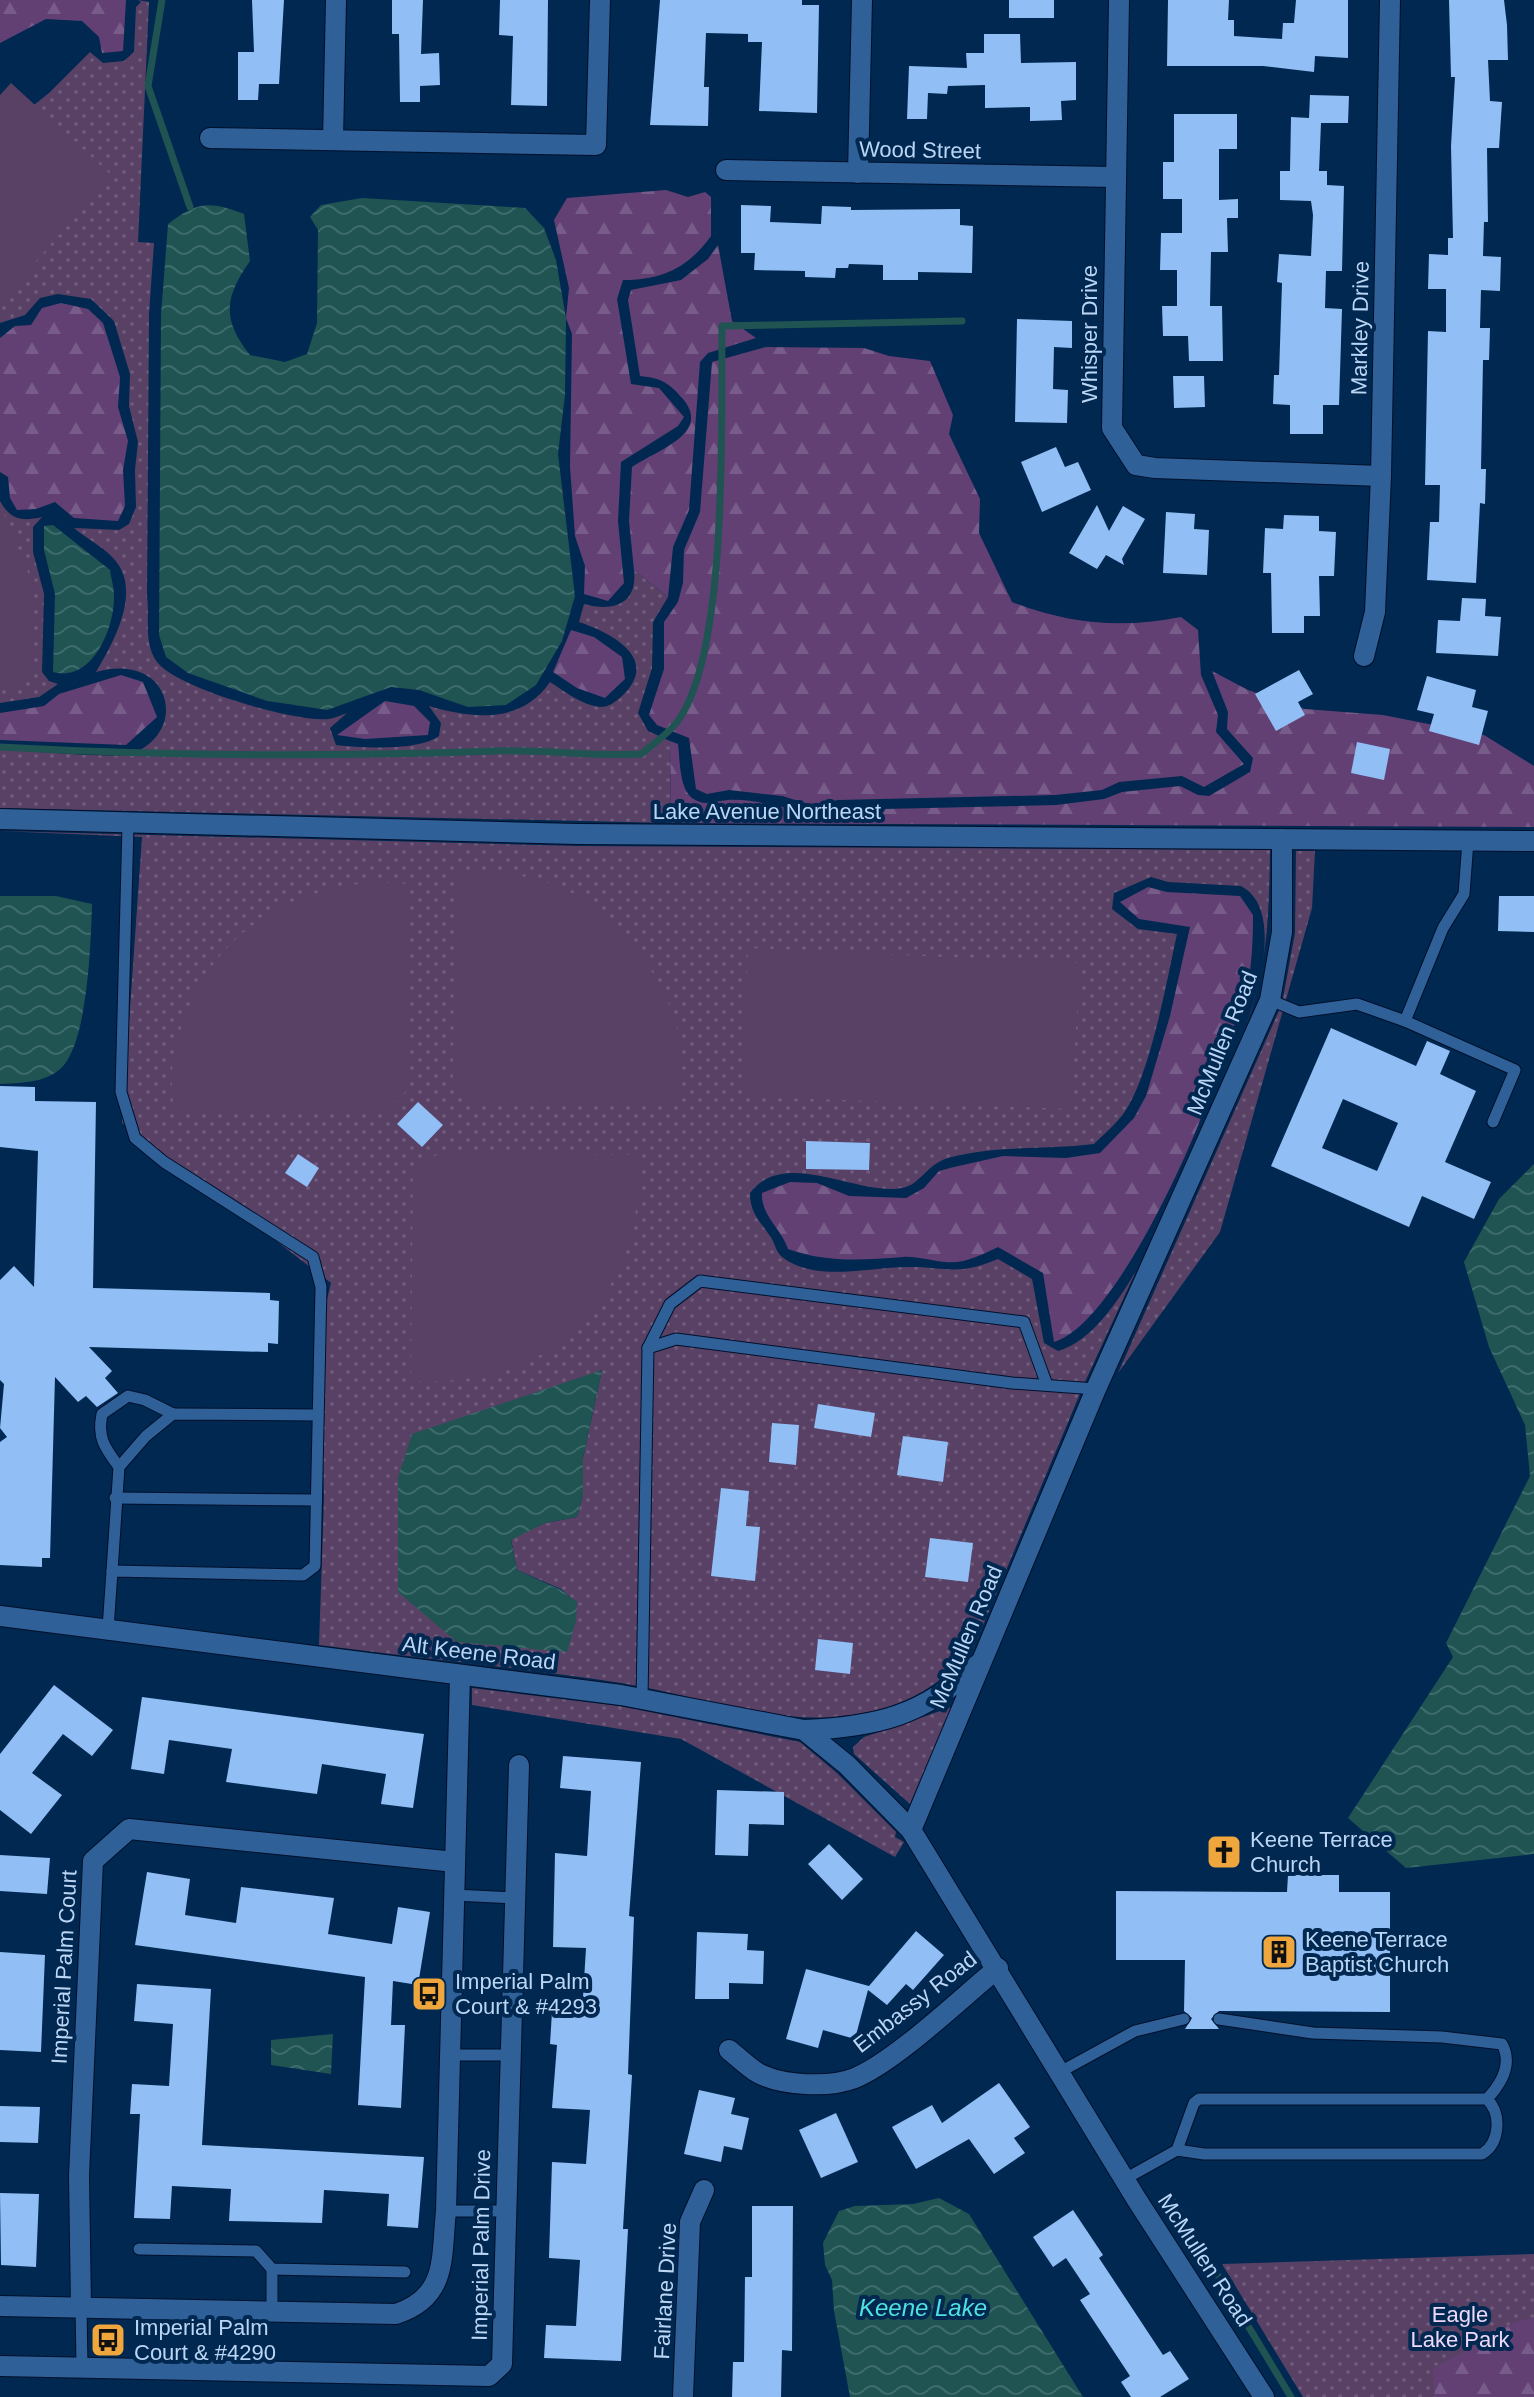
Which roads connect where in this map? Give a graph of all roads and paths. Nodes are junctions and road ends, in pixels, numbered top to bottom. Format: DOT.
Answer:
graph roads {
  1 [pos="336,0"];
  2 [pos="600,0"];
  3 [pos="862,0"];
  4 [pos="1119,0"];
  5 [pos="1390,0"];
  6 [pos="210,138"];
  7 [pos="333,140"];
  8 [pos="726,170"];
  9 [pos="858,173"];
  10 [pos="1114,177"];
  11 [pos="1381,476"];
  12 [pos="1364,656"];
  13 [pos="0,819"];
  14 [pos="128,825"];
  15 [pos="1282,839"];
  16 [pos="1468,841"];
  17 [pos="1534,841"];
  18 [pos="1270,1000"];
  19 [pos="1405,1021"];
  20 [pos="1493,1122"];
  21 [pos="648,1348"];
  22 [pos="1047,1385"];
  23 [pos="1096,1389"];
  24 [pos="173,1414"];
  25 [pos="318,1415"];
  26 [pos="119,1467"];
  27 [pos="115,1498"];
  28 [pos="316,1500"];
  29 [pos="112,1571"];
  30 [pos="0,1616"];
  31 [pos="108,1629"];
  32 [pos="982,1660"];
  33 [pos="460,1675"];
  34 [pos="642,1699"];
  35 [pos="804,1730"];
  36 [pos="519,1765"];
  37 [pos="911,1830"];
  38 [pos="455,1862"];
  39 [pos="454,1895"];
  40 [pos="515,1898"];
  41 [pos="998,1968"];
  42 [pos="1184,2019"];
  43 [pos="1219,2019"];
  44 [pos="729,2050"];
  45 [pos="450,2055"];
  46 [pos="510,2055"];
  47 [pos="1060,2072"];
  48 [pos="1487,2099"];
  49 [pos="1177,2150"];
  50 [pos="1125,2179"];
  51 [pos="704,2190"];
  52 [pos="446,2211"];
  53 [pos="505,2211"];
  54 [pos="139,2249"];
  55 [pos="272,2269"];
  56 [pos="405,2272"];
  57 [pos="0,2306"];
  58 [pos="81,2307"];
  59 [pos="272,2310"];
  60 [pos="0,2366"];
  61 [pos="82,2366"];
  62 [pos="683,2397"];
  63 [pos="1264,2397"];
  1 -- 7 [label="street"];
  2 -- 7 [label="street"];
  3 -- 9 [label="street"];
  4 -- 10 [label="street, Whisper Drive"];
  5 -- 11 [label="street, Markley Drive"];
  6 -- 7 [label="street"];
  8 -- 9 [label="street, Wood Street"];
  9 -- 10 [label="street, Wood Street"];
  10 -- 11 [label="street, Whisper Drive"];
  11 -- 12 [label="street, Markley Drive"];
  13 -- 14 [label="street, Lake Avenue Northeast"];
  14 -- 15 [label="street, Lake Avenue Northeast"];
  14 -- 25 [label="lane"];
  15 -- 16 [label="street, Lake Avenue Northeast"];
  15 -- 18 [label="street, McMullen Road"];
  16 -- 17 [label="street, Lake Avenue Northeast"];
  16 -- 19 [label="lane"];
  18 -- 19 [label="lane"];
  18 -- 23 [label="street, McMullen Road"];
  19 -- 20 [label="lane"];
  21 -- 22 [label="lane"];
  21 -- 22 [label="lane"];
  21 -- 34 [label="lane"];
  22 -- 23 [label="lane"];
  23 -- 32 [label="street, McMullen Road"];
  24 -- 25 [label="lane"];
  24 -- 26 [label="lane"];
  24 -- 26 [label="lane"];
  25 -- 28 [label="lane"];
  26 -- 27 [label="lane"];
  27 -- 28 [label="lane"];
  27 -- 29 [label="lane"];
  28 -- 29 [label="lane"];
  29 -- 31 [label="lane"];
  30 -- 31 [label="street, Alt Keene Road"];
  31 -- 33 [label="street, Alt Keene Road"];
  32 -- 35 [label="street"];
  32 -- 37 [label="street, McMullen Road"];
  33 -- 34 [label="street, Alt Keene Road"];
  33 -- 38 [label="street"];
  34 -- 35 [label="street, Alt Keene Road"];
  35 -- 37 [label="street, Alt Keene Road"];
  36 -- 40 [label="street, Imperial Palm Drive"];
  37 -- 41 [label="street, McMullen Road"];
  38 -- 39 [label="street"];
  38 -- 58 [label="street, Imperial Palm Court"];
  39 -- 40 [label="lane"];
  39 -- 45 [label="street"];
  40 -- 46 [label="street, Imperial Palm Drive"];
  41 -- 44 [label="street, Embassy Road"];
  41 -- 47 [label="street, McMullen Road"];
  42 -- 47 [label="lane"];
  43 -- 48 [label="lane"];
  45 -- 46 [label="lane"];
  45 -- 52 [label="street"];
  46 -- 53 [label="street, Imperial Palm Drive"];
  47 -- 50 [label="street, McMullen Road"];
  48 -- 49 [label="lane"];
  48 -- 49 [label="lane"];
  49 -- 50 [label="lane"];
  50 -- 63 [label="street, McMullen Road"];
  51 -- 62 [label="street, Fairlane Drive"];
  52 -- 53 [label="lane"];
  52 -- 59 [label="street"];
  53 -- 61 [label="street, Imperial Palm Drive"];
  54 -- 55 [label="lane"];
  55 -- 56 [label="lane"];
  55 -- 59 [label="lane"];
  57 -- 58 [label="street"];
  58 -- 59 [label="street"];
  58 -- 61 [label="lane"];
  60 -- 61 [label="street, Imperial Palm Drive"];
}
